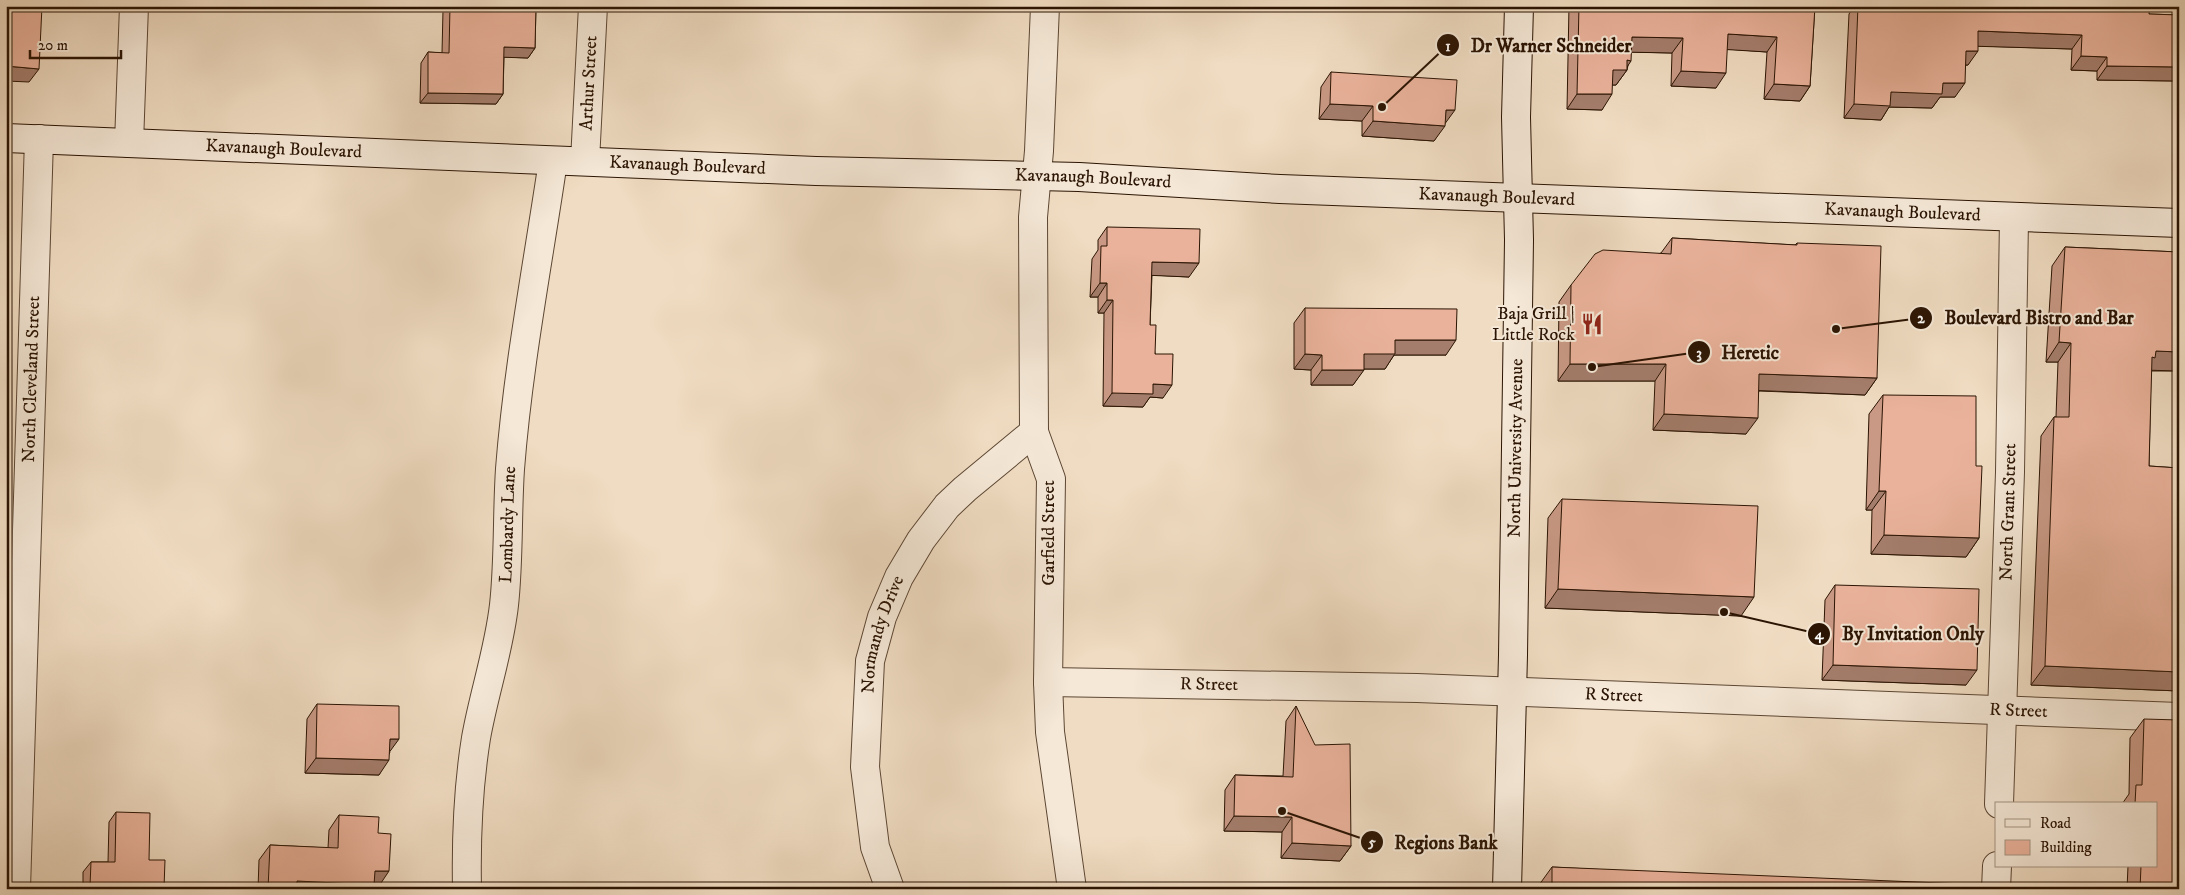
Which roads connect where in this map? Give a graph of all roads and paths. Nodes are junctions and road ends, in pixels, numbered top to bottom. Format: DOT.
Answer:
graph roads {
  1 [pos="134,6"];
  2 [pos="593,6"];
  3 [pos="1045,6"];
  4 [pos="1519,6"];
  5 [pos="6,138"];
  6 [pos="39,139"];
  7 [pos="129,143"];
  8 [pos="553,161"];
  9 [pos="585,161"];
  10 [pos="1037,178"];
  11 [pos="1519,197"];
  12 [pos="2014,219"];
  13 [pos="2179,223"];
  14 [pos="1034,432"];
  15 [pos="16,534"];
  16 [pos="1048,682"];
  17 [pos="1512,692"];
  18 [pos="2002,711"];
  19 [pos="2179,717"];
  20 [pos="1999,802"];
  21 [pos="1997,868"];
  22 [pos="16,889"];
  23 [pos="467,889"];
  24 [pos="890,889"];
  25 [pos="1072,889"];
  26 [pos="1507,889"];
  27 [pos="1996,889"];
  1 -- 7 [label="street"];
  2 -- 9 [label="street, Arthur Street"];
  3 -- 10 [label="street, Garfield Street"];
  4 -- 11 [label="street, North University Avenue"];
  5 -- 6 [label="street, Kavanaugh Boulevard"];
  6 -- 7 [label="street, Kavanaugh Boulevard"];
  6 -- 15 [label="street, North Cleveland Street"];
  7 -- 8 [label="street, Kavanaugh Boulevard"];
  8 -- 9 [label="street, Kavanaugh Boulevard"];
  8 -- 23 [label="street, Lombardy Lane"];
  9 -- 10 [label="street, Kavanaugh Boulevard"];
  10 -- 11 [label="street, Kavanaugh Boulevard"];
  10 -- 14 [label="street, Garfield Street"];
  11 -- 12 [label="street, Kavanaugh Boulevard"];
  11 -- 17 [label="street, North University Avenue"];
  12 -- 13 [label="street, Kavanaugh Boulevard"];
  12 -- 18 [label="street, North Grant Street"];
  14 -- 16 [label="street, Garfield Street"];
  14 -- 24 [label="street, Normandy Drive"];
  15 -- 22 [label="street, North Cleveland Street"];
  16 -- 17 [label="street, R Street"];
  16 -- 25 [label="street, Garfield Street"];
  17 -- 18 [label="street, R Street"];
  17 -- 26 [label="street, North University Avenue"];
  18 -- 19 [label="street, R Street"];
  18 -- 20 [label="street, North Grant Street"];
  21 -- 27 [label="street"];
}
